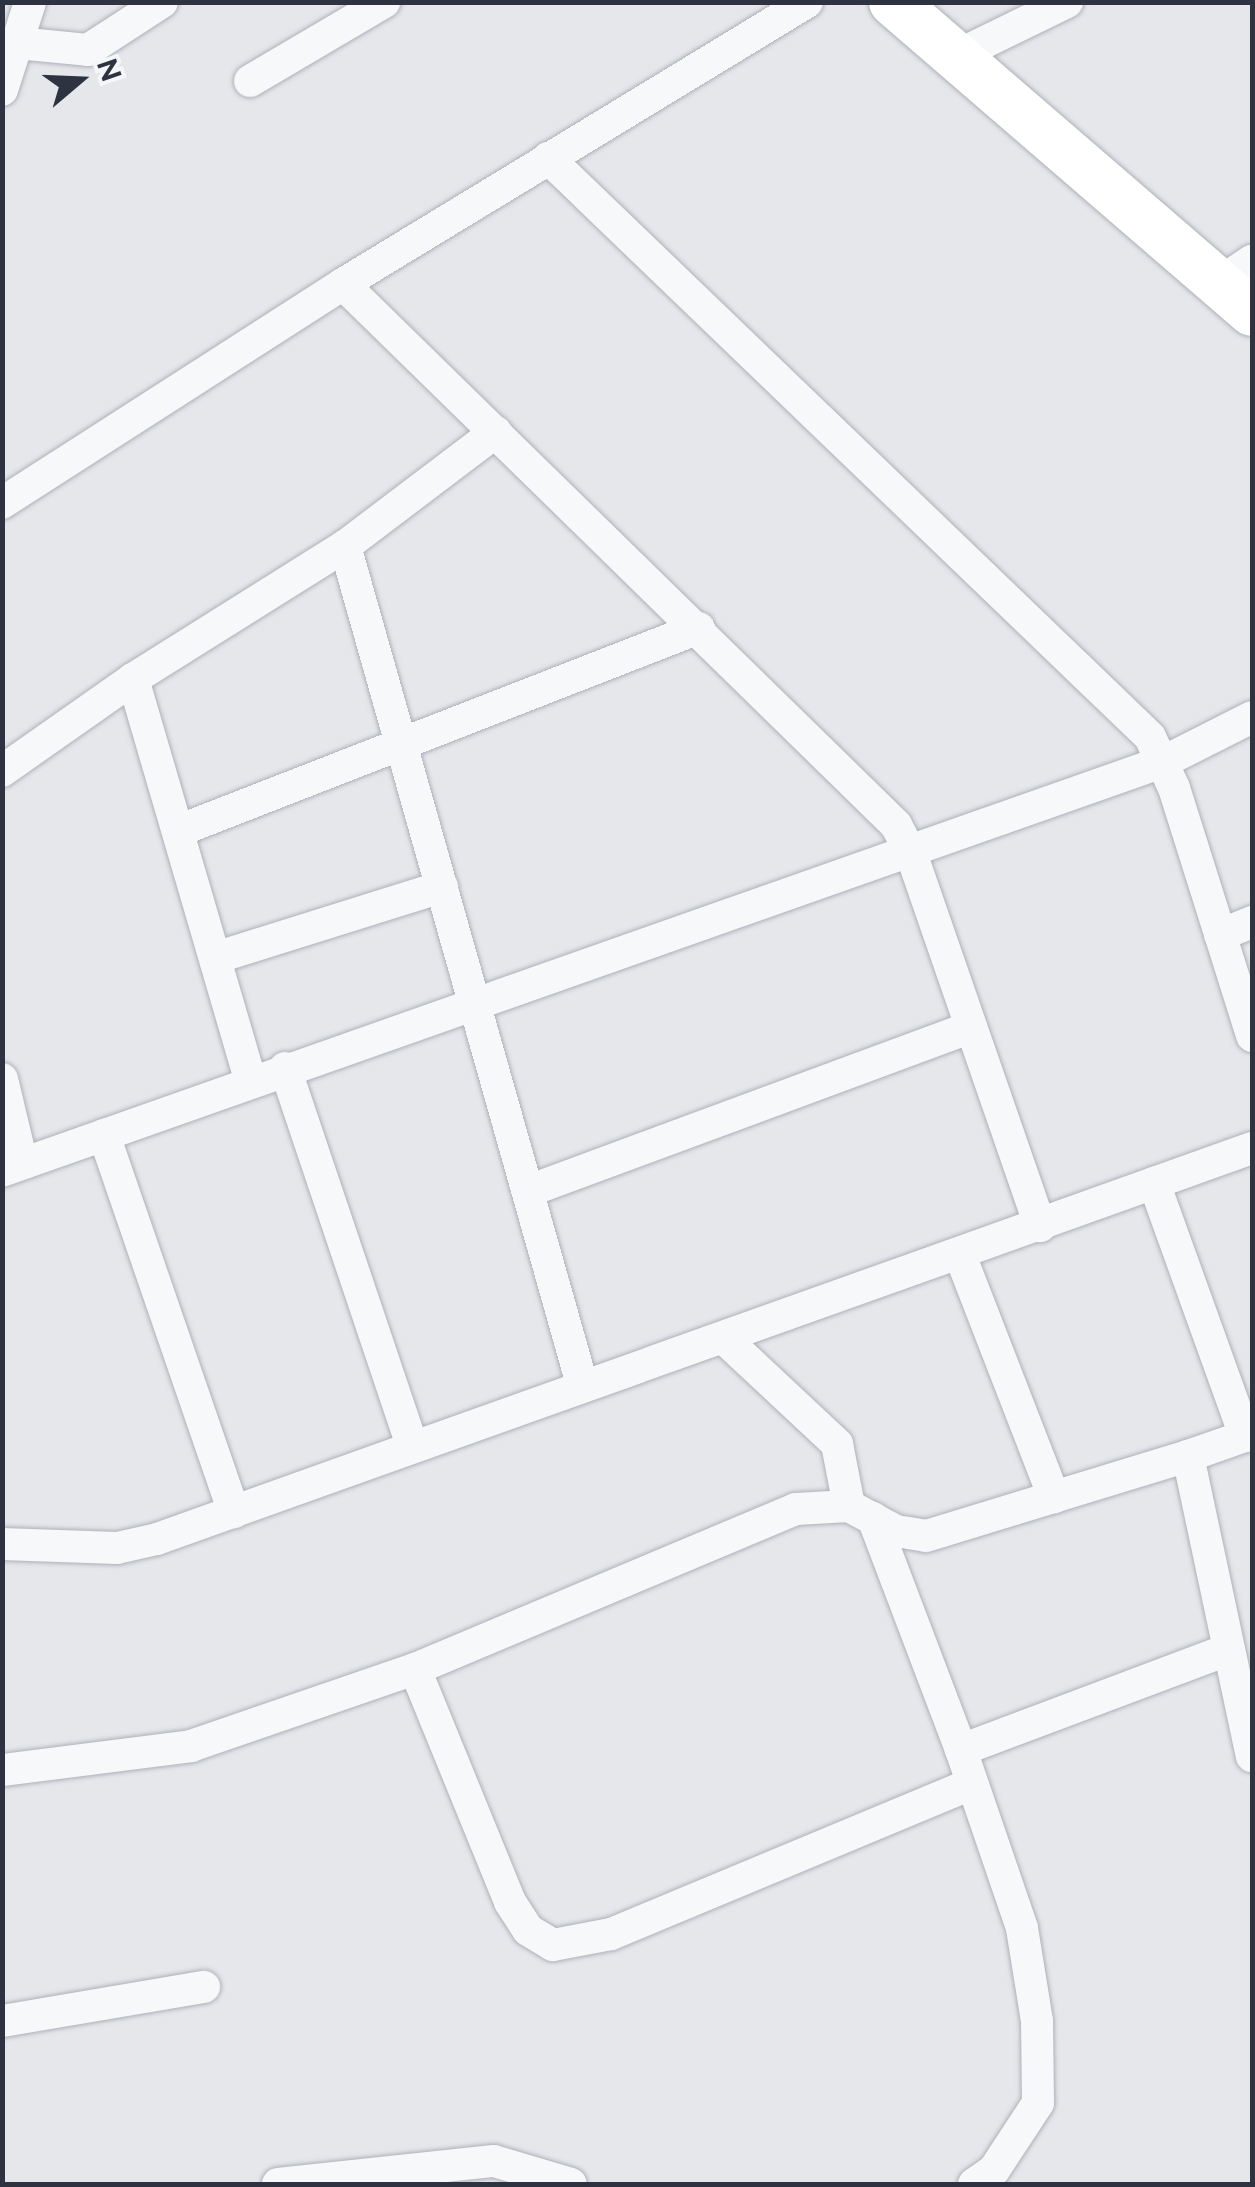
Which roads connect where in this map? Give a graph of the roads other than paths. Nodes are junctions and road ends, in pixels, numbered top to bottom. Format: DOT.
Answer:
graph roads {
  1 [pos="30,2"];
  2 [pos="162,2"];
  3 [pos="384,2"];
  4 [pos="807,2"];
  5 [pos="893,2"];
  6 [pos="1067,2"];
  7 [pos="17,43"];
  8 [pos="954,57"];
  9 [pos="250,81"];
  10 [pos="2,90"];
  11 [pos="548,158"];
  12 [pos="343,284"];
  13 [pos="1241,285"];
  14 [pos="496,432"];
  15 [pos="2,504"];
  16 [pos="345,546"];
  17 [pos="699,628"];
  18 [pos="133,679"];
  19 [pos="1252,717"];
  20 [pos="404,743"];
  21 [pos="1165,761"];
  22 [pos="2,771"];
  23 [pos="178,830"];
  24 [pos="911,853"];
  25 [pos="442,887"];
  26 [pos="1252,922"];
  27 [pos="1220,934"];
  28 [pos="215,958"];
  29 [pos="471,1002"];
  30 [pos="971,1026"];
  31 [pos="1252,1036"];
  32 [pos="285,1068"];
  33 [pos="2,1079"];
  34 [pos="250,1080"];
  35 [pos="104,1134"];
  36 [pos="1252,1148"];
  37 [pos="12,1167"];
  38 [pos="1154,1183"];
  39 [pos="531,1190"];
  40 [pos="1040,1226"];
  41 [pos="960,1256"];
  42 [pos="727,1341"];
  43 [pos="582,1384"];
  44 [pos="1249,1434"];
  45 [pos="412,1446"];
  46 [pos="1188,1456"];
  47 [pos="1054,1497"];
  48 [pos="234,1512"];
  49 [pos="861,1512"];
  50 [pos="2,1544"];
  51 [pos="1229,1649"];
  52 [pos="414,1670"];
  53 [pos="961,1750"];
  54 [pos="1252,1756"];
  55 [pos="2,1770"];
  56 [pos="972,1784"];
  57 [pos="204,1987"];
  58 [pos="2,2021"];
  59 [pos="278,2184"];
  60 [pos="571,2184"];
  61 [pos="974,2184"];
  1 -- 7 [label="street"];
  2 -- 7 [label="street"];
  3 -- 9 [label="street"];
  4 -- 11 [label="street"];
  5 -- 8 [label="main road"];
  6 -- 8 [label="street"];
  7 -- 10 [label="street"];
  8 -- 13 [label="main road"];
  11 -- 12 [label="street"];
  11 -- 21 [label="street"];
  12 -- 14 [label="street"];
  12 -- 15 [label="street"];
  14 -- 16 [label="street"];
  14 -- 17 [label="street"];
  16 -- 18 [label="street"];
  16 -- 20 [label="street"];
  17 -- 20 [label="street"];
  17 -- 24 [label="street"];
  18 -- 22 [label="street"];
  18 -- 23 [label="street"];
  19 -- 21 [label="street"];
  20 -- 23 [label="street"];
  20 -- 25 [label="street"];
  21 -- 24 [label="street"];
  21 -- 27 [label="street"];
  23 -- 28 [label="street"];
  24 -- 29 [label="street"];
  24 -- 30 [label="street"];
  25 -- 28 [label="street"];
  25 -- 29 [label="street"];
  26 -- 27 [label="street"];
  27 -- 31 [label="street"];
  28 -- 34 [label="street"];
  29 -- 32 [label="street"];
  29 -- 39 [label="street"];
  30 -- 39 [label="street"];
  30 -- 40 [label="street"];
  32 -- 34 [label="street"];
  32 -- 45 [label="street"];
  33 -- 37 [label="street"];
  34 -- 35 [label="street"];
  35 -- 37 [label="street"];
  35 -- 48 [label="street"];
  36 -- 38 [label="street"];
  38 -- 40 [label="street"];
  38 -- 44 [label="street"];
  39 -- 43 [label="street"];
  40 -- 41 [label="street"];
  41 -- 42 [label="street"];
  41 -- 47 [label="street"];
  42 -- 43 [label="street"];
  42 -- 49 [label="street"];
  43 -- 45 [label="street"];
  44 -- 46 [label="street"];
  45 -- 48 [label="street"];
  46 -- 47 [label="street"];
  46 -- 51 [label="street"];
  47 -- 49 [label="street"];
  48 -- 50 [label="street"];
  49 -- 52 [label="street"];
  49 -- 53 [label="street"];
  51 -- 53 [label="street"];
  51 -- 54 [label="street"];
  52 -- 55 [label="street"];
  52 -- 56 [label="street"];
  53 -- 56 [label="street"];
  56 -- 61 [label="street"];
  57 -- 58 [label="street"];
  59 -- 60 [label="street"];
}
